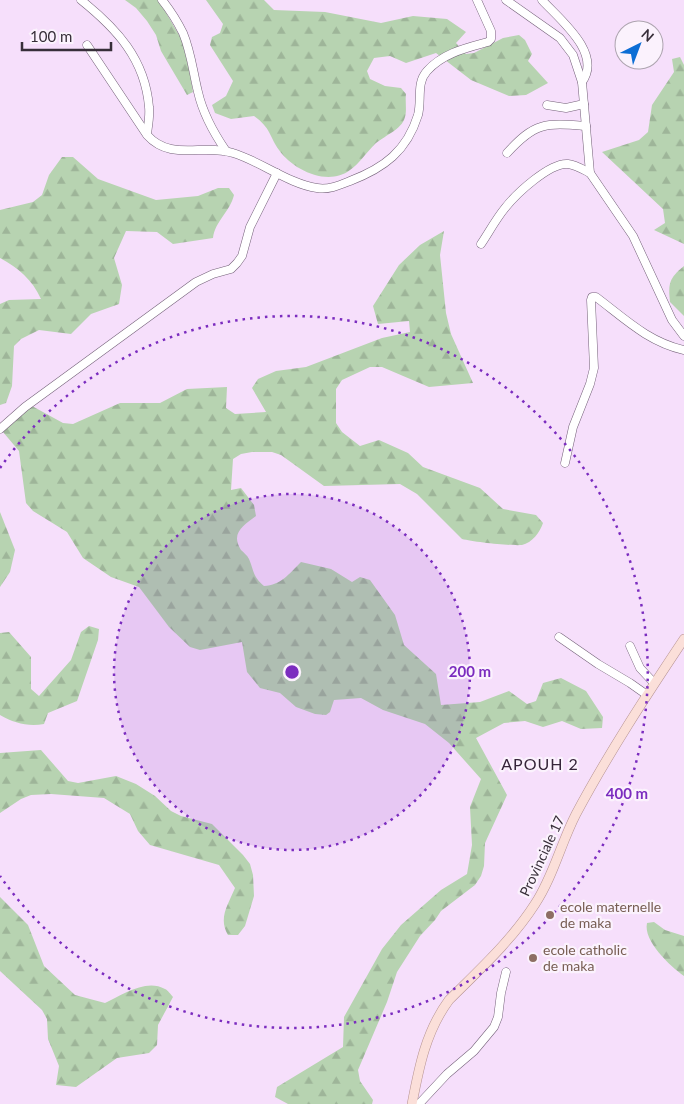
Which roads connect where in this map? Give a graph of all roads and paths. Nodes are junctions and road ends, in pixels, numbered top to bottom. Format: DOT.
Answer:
graph roads {
  1 [pos="81,0"];
  2 [pos="162,0"];
  3 [pos="477,0"];
  4 [pos="506,0"];
  5 [pos="542,0"];
  6 [pos="87,44"];
  7 [pos="582,82"];
  8 [pos="584,104"];
  9 [pos="547,105"];
  10 [pos="586,126"];
  11 [pos="147,135"];
  12 [pos="226,150"];
  13 [pos="507,153"];
  14 [pos="276,173"];
  15 [pos="590,173"];
  16 [pos="480,244"];
  17 [pos="684,336"];
  18 [pos="684,350"];
  19 [pos="0,429"];
  20 [pos="565,464"];
  21 [pos="559,637"];
  22 [pos="684,640"];
  23 [pos="630,646"];
  24 [pos="654,683"];
  25 [pos="647,696"];
  26 [pos="506,972"];
  27 [pos="412,1104"];
  28 [pos="419,1104"];
  1 -- 11 [label="street"];
  2 -- 12 [label="street"];
  3 -- 14 [label="street"];
  4 -- 7 [label="street"];
  5 -- 7 [label="street"];
  6 -- 11 [label="street"];
  7 -- 8 [label="street"];
  8 -- 9 [label="street"];
  8 -- 10 [label="street"];
  10 -- 13 [label="street"];
  10 -- 15 [label="street"];
  11 -- 12 [label="street"];
  12 -- 14 [label="street"];
  14 -- 19 [label="street"];
  15 -- 16 [label="street"];
  15 -- 17 [label="street"];
  18 -- 20 [label="street"];
  21 -- 25 [label="street"];
  22 -- 24 [label="main road, Provinciale 17"];
  23 -- 24 [label="street"];
  24 -- 25 [label="main road, Provinciale 17"];
  25 -- 27 [label="main road, Provinciale 17"];
  26 -- 28 [label="street"];
}
